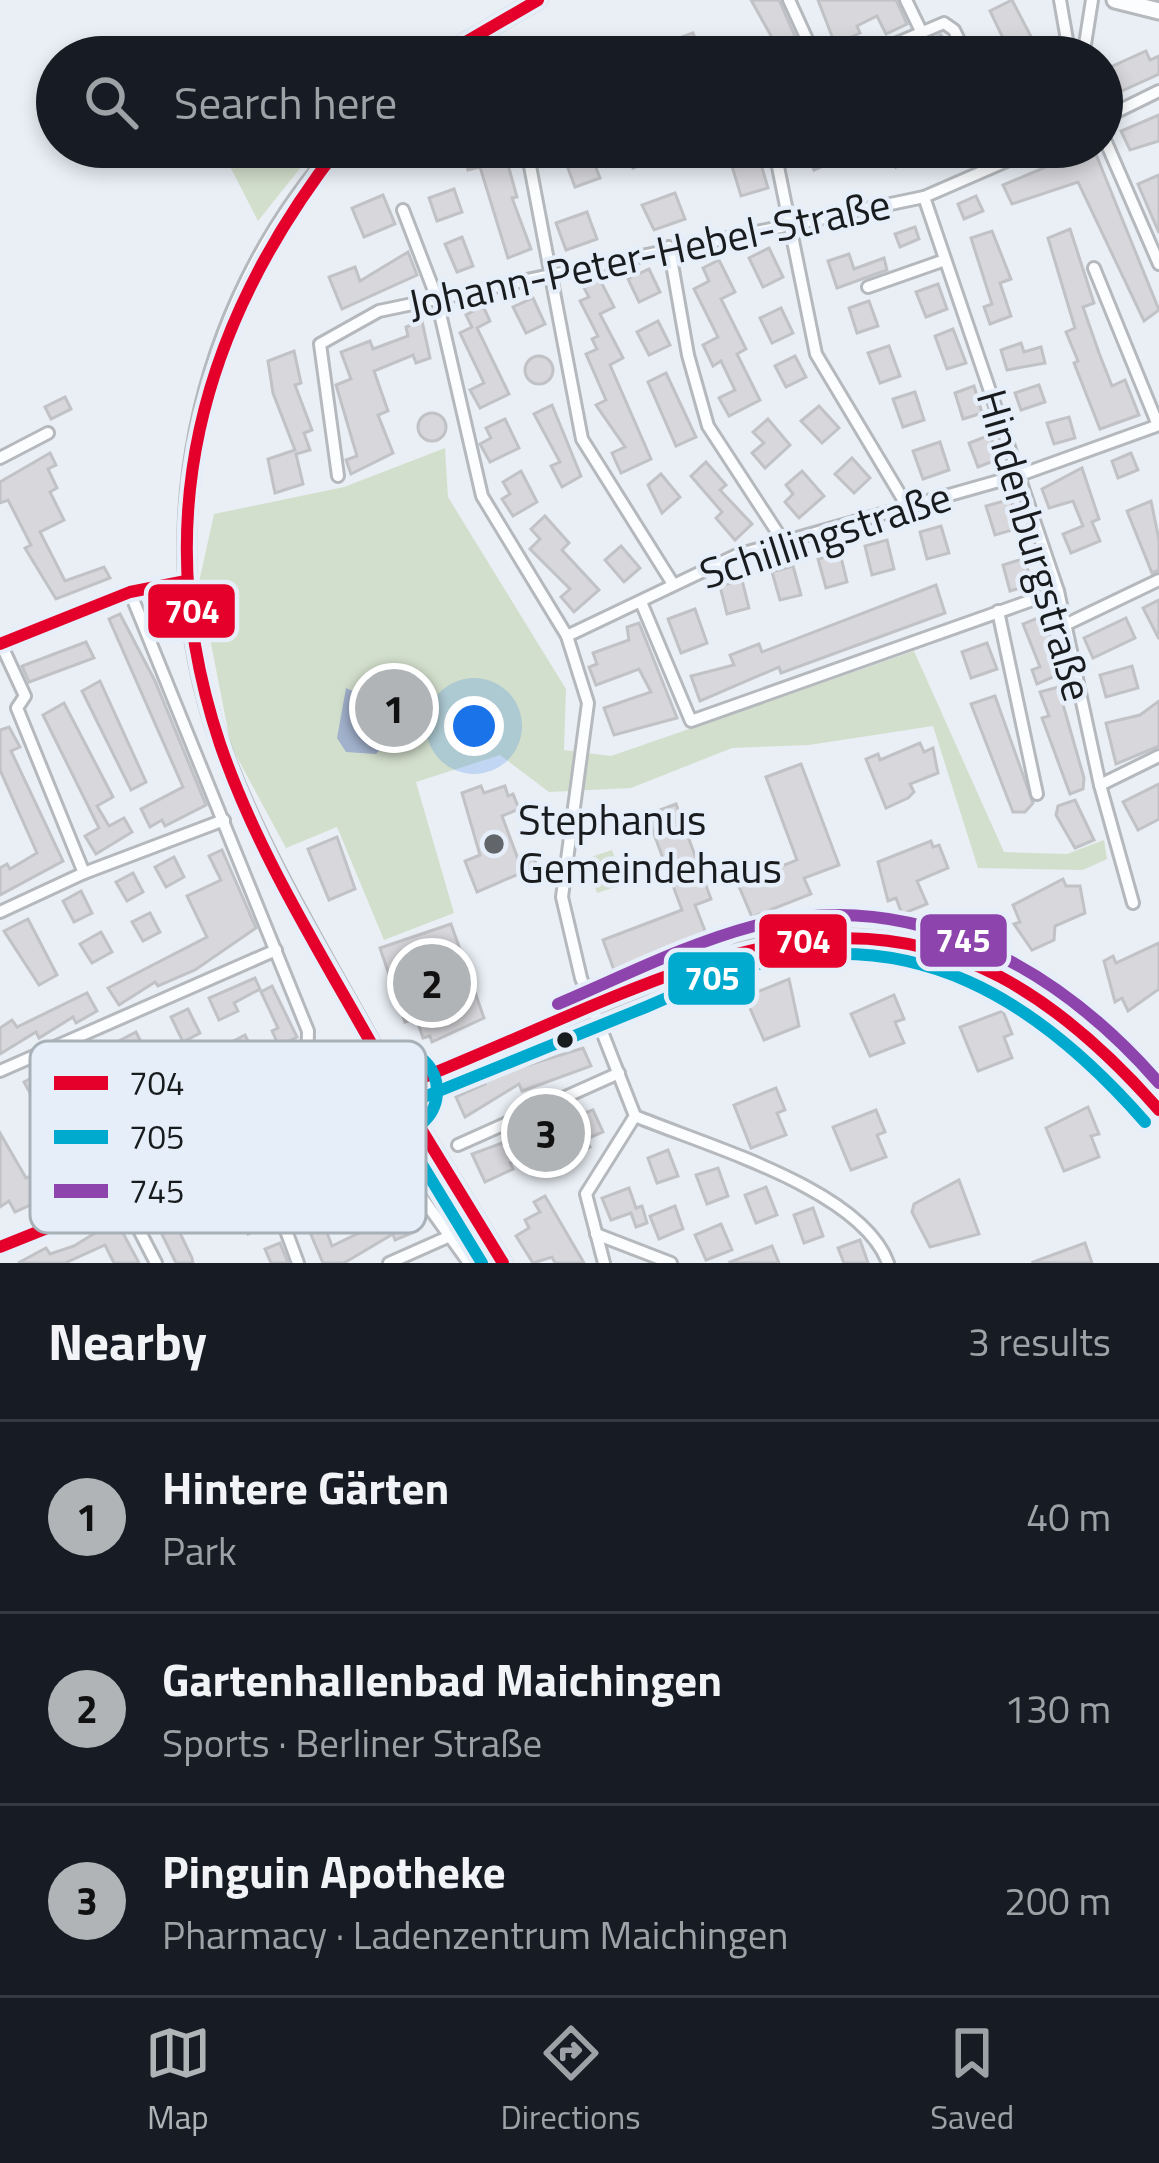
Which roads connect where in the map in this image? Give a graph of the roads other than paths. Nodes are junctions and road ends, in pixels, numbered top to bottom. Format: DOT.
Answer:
graph roads {
  1 [pos="538,0"];
  2 [pos="789,0"];
  3 [pos="907,0"];
  4 [pos="1060,0"];
  5 [pos="1092,0"];
  6 [pos="1115,0"];
  7 [pos="1159,11"];
  8 [pos="921,31"];
  9 [pos="476,36"];
  10 [pos="805,36"];
  11 [pos="910,36"];
  12 [pos="953,36"];
  13 [pos="1066,36"];
  14 [pos="1086,36"];
  15 [pos="1159,91"];
  16 [pos="1123,109"];
  17 [pos="324,168"];
  18 [pos="530,168"];
  19 [pos="779,168"];
  20 [pos="991,168"];
  21 [pos="1117,168"];
  22 [pos="924,197"];
  23 [pos="403,210"];
  24 [pos="791,225"];
  25 [pos="669,247"];
  26 [pos="945,260"];
  27 [pos="1159,264"];
  28 [pos="1094,268"];
  29 [pos="552,273"];
  30 [pos="868,286"];
  31 [pos="436,296"];
  32 [pos="1158,425"];
  33 [pos="48,434"];
  34 [pos="0,458"];
  35 [pos="1020,475"];
  36 [pos="338,476"];
  37 [pos="907,506"];
  38 [pos="783,541"];
  39 [pos="1159,580"];
  40 [pos="186,581"];
  41 [pos="673,584"];
  42 [pos="1058,591"];
  43 [pos="130,592"];
  44 [pos="641,602"];
  45 [pos="998,611"];
  46 [pos="1067,624"];
  47 [pos="567,636"];
  48 [pos="1,644"];
  49 [pos="1159,756"];
  50 [pos="1100,784"];
  51 [pos="1037,794"];
  52 [pos="224,820"];
  53 [pos="84,873"];
  54 [pos="1133,903"];
  55 [pos="0,912"];
  56 [pos="275,950"];
  57 [pos="593,1009"];
  58 [pos="68,1041"];
  59 [pos="308,1041"];
  60 [pos="371,1041"];
  61 [pos="30,1058"];
  62 [pos="0,1071"];
  63 [pos="619,1073"];
  64 [pos="426,1077"];
  65 [pos="1159,1110"];
  66 [pos="635,1115"];
  67 [pos="426,1137"];
  68 [pos="458,1144"];
  69 [pos="426,1203"];
  70 [pos="36,1233"];
  71 [pos="141,1233"];
  72 [pos="287,1233"];
  73 [pos="596,1234"];
  74 [pos="450,1236"];
  75 [pos="0,1247"];
  76 [pos="156,1263"];
  77 [pos="298,1263"];
  78 [pos="389,1263"];
  79 [pos="469,1263"];
  80 [pos="502,1263"];
  81 [pos="604,1263"];
  82 [pos="671,1263"];
  83 [pos="889,1263"];
  1 -- 9 [label="main road"];
  2 -- 10 [label="street"];
  3 -- 8 [label="street"];
  4 -- 13 [label="street"];
  5 -- 14 [label="street"];
  6 -- 7 [label="main road"];
  8 -- 11 [label="street"];
  8 -- 12 [label="street"];
  15 -- 16 [label="street"];
  17 -- 40 [label="main road"];
  18 -- 29 [label="street"];
  19 -- 24 [label="street"];
  20 -- 22 [label="street, Johann-Peter-Hebel-Straße"];
  21 -- 27 [label="street"];
  22 -- 24 [label="street, Johann-Peter-Hebel-Straße"];
  22 -- 26 [label="street, Hindenburgstraße"];
  23 -- 31 [label="street"];
  24 -- 25 [label="street, Johann-Peter-Hebel-Straße"];
  24 -- 37 [label="street"];
  25 -- 29 [label="street, Johann-Peter-Hebel-Straße"];
  25 -- 38 [label="street"];
  26 -- 30 [label="street"];
  26 -- 35 [label="street, Hindenburgstraße"];
  28 -- 32 [label="street, Schillingstraße"];
  29 -- 31 [label="street, Johann-Peter-Hebel-Straße"];
  29 -- 41 [label="street"];
  31 -- 36 [label="street, Johann-Peter-Hebel-Straße"];
  31 -- 47 [label="street"];
  32 -- 35 [label="street, Schillingstraße"];
  33 -- 34 [label="street"];
  35 -- 37 [label="street, Schillingstraße"];
  35 -- 42 [label="street, Hindenburgstraße"];
  37 -- 38 [label="street, Schillingstraße"];
  38 -- 41 [label="street, Schillingstraße"];
  39 -- 46 [label="street"];
  40 -- 43 [label="street"];
  40 -- 60 [label="main road"];
  41 -- 44 [label="street, Schillingstraße"];
  42 -- 45 [label="street"];
  42 -- 46 [label="street, Hindenburgstraße"];
  43 -- 48 [label="street"];
  43 -- 52 [label="street"];
  44 -- 45 [label="street"];
  44 -- 47 [label="street, Schillingstraße"];
  45 -- 51 [label="street"];
  46 -- 50 [label="street, Hindenburgstraße"];
  47 -- 57 [label="street"];
  48 -- 53 [label="street"];
  49 -- 50 [label="street"];
  50 -- 54 [label="street, Hindenburgstraße"];
  52 -- 53 [label="street"];
  52 -- 56 [label="street"];
  53 -- 55 [label="street"];
  56 -- 58 [label="street"];
  56 -- 59 [label="street"];
  57 -- 63 [label="street"];
  57 -- 64 [label="street"];
  57 -- 65 [label="street"];
  61 -- 62 [label="street"];
  63 -- 66 [label="street"];
  63 -- 68 [label="street"];
  66 -- 73 [label="street"];
  66 -- 83 [label="street"];
  67 -- 80 [label="main road"];
  69 -- 74 [label="street"];
  70 -- 75 [label="street"];
  71 -- 76 [label="street"];
  72 -- 77 [label="street"];
  73 -- 81 [label="street"];
  73 -- 82 [label="street"];
  74 -- 78 [label="street"];
  74 -- 79 [label="street"];
}
